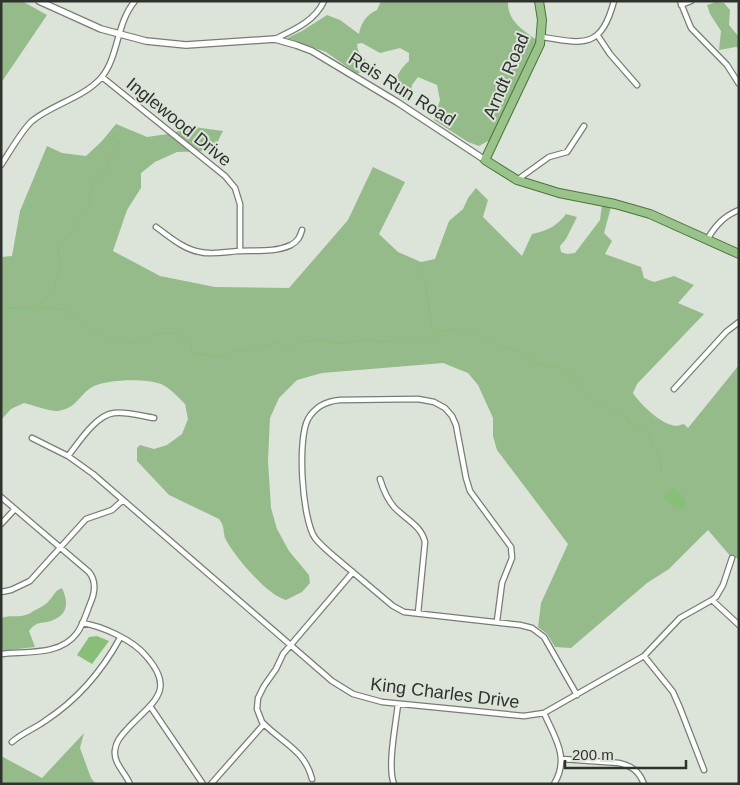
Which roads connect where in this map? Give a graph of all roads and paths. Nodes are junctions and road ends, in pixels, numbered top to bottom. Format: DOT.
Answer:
graph roads {
  1 [pos="39,1"];
  2 [pos="135,1"];
  3 [pos="324,1"];
  4 [pos="539,1"];
  5 [pos="614,1"];
  6 [pos="690,1"];
  7 [pos="680,3"];
  8 [pos="119,35"];
  9 [pos="598,36"];
  10 [pos="542,37"];
  11 [pos="275,39"];
  12 [pos="102,77"];
  13 [pos="739,84"];
  14 [pos="637,85"];
  15 [pos="584,126"];
  16 [pos="485,160"];
  17 [pos="1,165"];
  18 [pos="516,180"];
  19 [pos="739,210"];
  20 [pos="156,228"];
  21 [pos="302,230"];
  22 [pos="708,238"];
  23 [pos="240,251"];
  24 [pos="739,254"];
  25 [pos="739,322"];
  26 [pos="674,389"];
  27 [pos="154,418"];
  28 [pos="32,438"];
  29 [pos="68,456"];
  30 [pos="380,479"];
  31 [pos="1,497"];
  32 [pos="123,500"];
  33 [pos="15,509"];
  34 [pos="1,524"];
  35 [pos="60,547"];
  36 [pos="732,558"];
  37 [pos="353,572"];
  38 [pos="1,592"];
  39 [pos="712,600"];
  40 [pos="418,613"];
  41 [pos="497,621"];
  42 [pos="82,623"];
  43 [pos="739,625"];
  44 [pos="120,638"];
  45 [pos="290,644"];
  46 [pos="1,654"];
  47 [pos="644,656"];
  48 [pos="576,695"];
  49 [pos="398,704"];
  50 [pos="150,706"];
  51 [pos="544,713"];
  52 [pos="264,724"];
  53 [pos="12,742"];
  54 [pos="562,759"];
  55 [pos="704,770"];
  56 [pos="312,779"];
  57 [pos="130,784"];
  58 [pos="203,784"];
  59 [pos="211,784"];
  60 [pos="394,784"];
  61 [pos="554,784"];
  62 [pos="644,784"];
  1 -- 8 [label="street, Reis Run Road"];
  2 -- 8 [label="street"];
  3 -- 11 [label="street"];
  4 -- 10 [label="main road, Arndt Road"];
  5 -- 9 [label="street"];
  6 -- 7 [label="street"];
  7 -- 13 [label="street"];
  8 -- 11 [label="street, Reis Run Road"];
  8 -- 12 [label="street"];
  9 -- 10 [label="street"];
  9 -- 14 [label="street"];
  10 -- 16 [label="main road, Arndt Road"];
  11 -- 16 [label="street, Reis Run Road"];
  12 -- 17 [label="street"];
  12 -- 23 [label="street, Inglewood Drive"];
  15 -- 18 [label="street"];
  16 -- 18 [label="main road, Reis Run Road"];
  18 -- 22 [label="main road, Reis Run Road"];
  19 -- 22 [label="street"];
  20 -- 23 [label="street"];
  21 -- 23 [label="street"];
  22 -- 24 [label="main road, Reis Run Road"];
  25 -- 26 [label="street"];
  27 -- 29 [label="street"];
  28 -- 29 [label="street, King Charles Drive"];
  29 -- 32 [label="street, King Charles Drive"];
  30 -- 40 [label="street"];
  31 -- 33 [label="street"];
  32 -- 35 [label="street"];
  32 -- 45 [label="street, King Charles Drive"];
  33 -- 34 [label="street"];
  33 -- 35 [label="street"];
  35 -- 38 [label="street"];
  35 -- 42 [label="street"];
  36 -- 39 [label="street, King Charles Drive"];
  37 -- 40 [label="street"];
  37 -- 41 [label="street"];
  37 -- 45 [label="street"];
  39 -- 43 [label="street"];
  39 -- 47 [label="street, King Charles Drive"];
  40 -- 41 [label="street"];
  41 -- 48 [label="street"];
  42 -- 44 [label="street"];
  42 -- 46 [label="street"];
  44 -- 50 [label="street"];
  44 -- 53 [label="street"];
  45 -- 49 [label="street, King Charles Drive"];
  45 -- 52 [label="street"];
  47 -- 48 [label="street, King Charles Drive"];
  47 -- 55 [label="street"];
  48 -- 51 [label="street, King Charles Drive"];
  49 -- 51 [label="street, King Charles Drive"];
  49 -- 60 [label="street"];
  50 -- 57 [label="street"];
  50 -- 58 [label="street"];
  51 -- 54 [label="street"];
  52 -- 56 [label="street"];
  52 -- 59 [label="street"];
  54 -- 61 [label="street"];
  54 -- 62 [label="street"];
}
